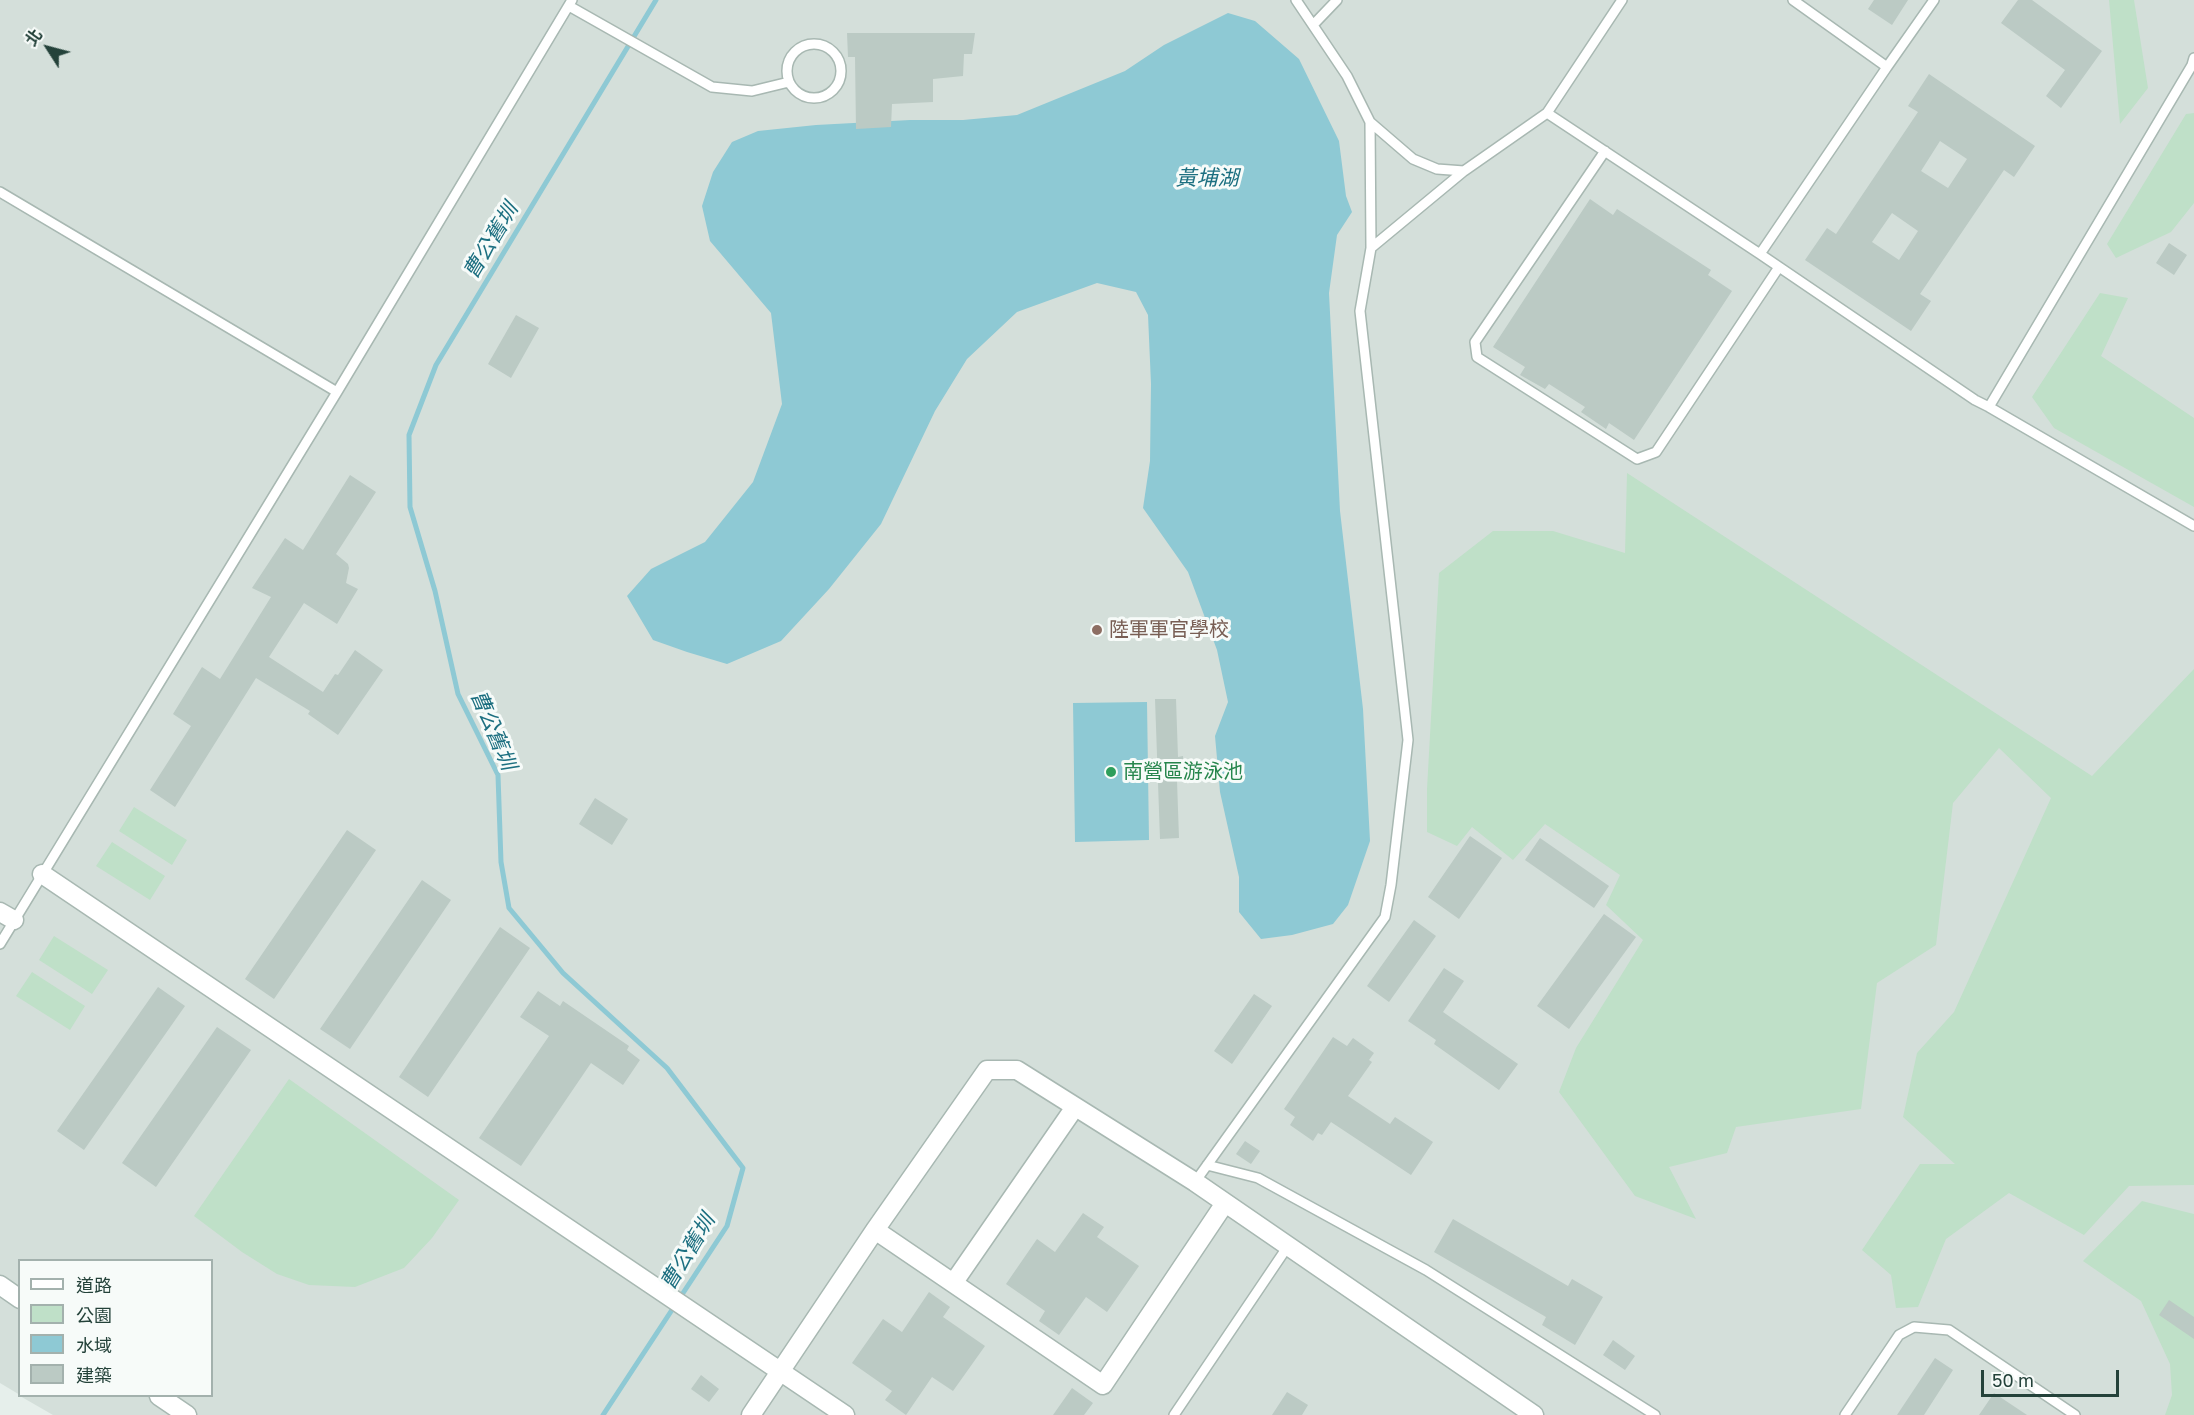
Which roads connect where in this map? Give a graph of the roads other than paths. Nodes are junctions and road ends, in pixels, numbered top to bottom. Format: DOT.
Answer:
graph roads {
  1 [pos="1296,0"];
  2 [pos="1337,0"];
  3 [pos="1622,0"];
  4 [pos="1793,0"];
  5 [pos="1934,0"];
  6 [pos="570,3"];
  7 [pos="1313,25"];
  8 [pos="2194,58"];
  9 [pos="1887,67"];
  10 [pos="789,82"];
  11 [pos="1547,113"];
  12 [pos="1370,122"];
  13 [pos="1605,151"];
  14 [pos="1464,171"];
  15 [pos="0,192"];
  16 [pos="1371,248"];
  17 [pos="1760,254"];
  18 [pos="1779,267"];
  19 [pos="338,392"];
  20 [pos="1989,407"];
  21 [pos="2194,526"];
  22 [pos="42,874"];
  23 [pos="7,916"];
  24 [pos="0,944"];
  25 [pos="1075,1107"];
  26 [pos="1207,1165"];
  27 [pos="1195,1182"];
  28 [pos="1225,1203"];
  29 [pos="875,1230"];
  30 [pos="1288,1246"];
  31 [pos="954,1282"];
  32 [pos="0,1285"];
  33 [pos="18,1298"];
  34 [pos="781,1371"];
  35 [pos="162,1397"];
  36 [pos="187,1415"];
  37 [pos="751,1415"];
  38 [pos="845,1415"];
  39 [pos="1174,1415"];
  40 [pos="1534,1415"];
  41 [pos="1655,1415"];
  42 [pos="1845,1415"];
  43 [pos="2075,1415"];
  1 -- 7 [label="lane"];
  2 -- 7 [label="lane"];
  3 -- 11 [label="lane"];
  4 -- 9 [label="lane"];
  5 -- 9 [label="lane"];
  6 -- 10 [label="lane"];
  6 -- 19 [label="lane"];
  7 -- 12 [label="lane"];
  8 -- 20 [label="lane"];
  9 -- 17 [label="lane"];
  10 -- 10 [label="lane"];
  11 -- 13 [label="lane"];
  11 -- 14 [label="lane"];
  12 -- 14 [label="lane"];
  12 -- 16 [label="lane"];
  13 -- 17 [label="lane"];
  13 -- 18 [label="lane"];
  14 -- 16 [label="lane"];
  15 -- 19 [label="lane"];
  16 -- 26 [label="lane"];
  17 -- 18 [label="lane"];
  18 -- 20 [label="lane"];
  19 -- 22 [label="lane"];
  20 -- 21 [label="lane"];
  22 -- 23 [label="lane"];
  22 -- 34 [label="street"];
  23 -- 24 [label="lane"];
  25 -- 27 [label="street"];
  25 -- 29 [label="street"];
  25 -- 31 [label="street"];
  26 -- 27 [label="lane"];
  26 -- 41 [label="lane"];
  27 -- 28 [label="street"];
  28 -- 30 [label="street"];
  28 -- 31 [label="street"];
  29 -- 31 [label="street"];
  29 -- 34 [label="street"];
  30 -- 39 [label="lane"];
  30 -- 40 [label="street"];
  32 -- 33 [label="street"];
  34 -- 37 [label="street"];
  34 -- 38 [label="street"];
  35 -- 36 [label="street"];
  42 -- 43 [label="lane"];
}
